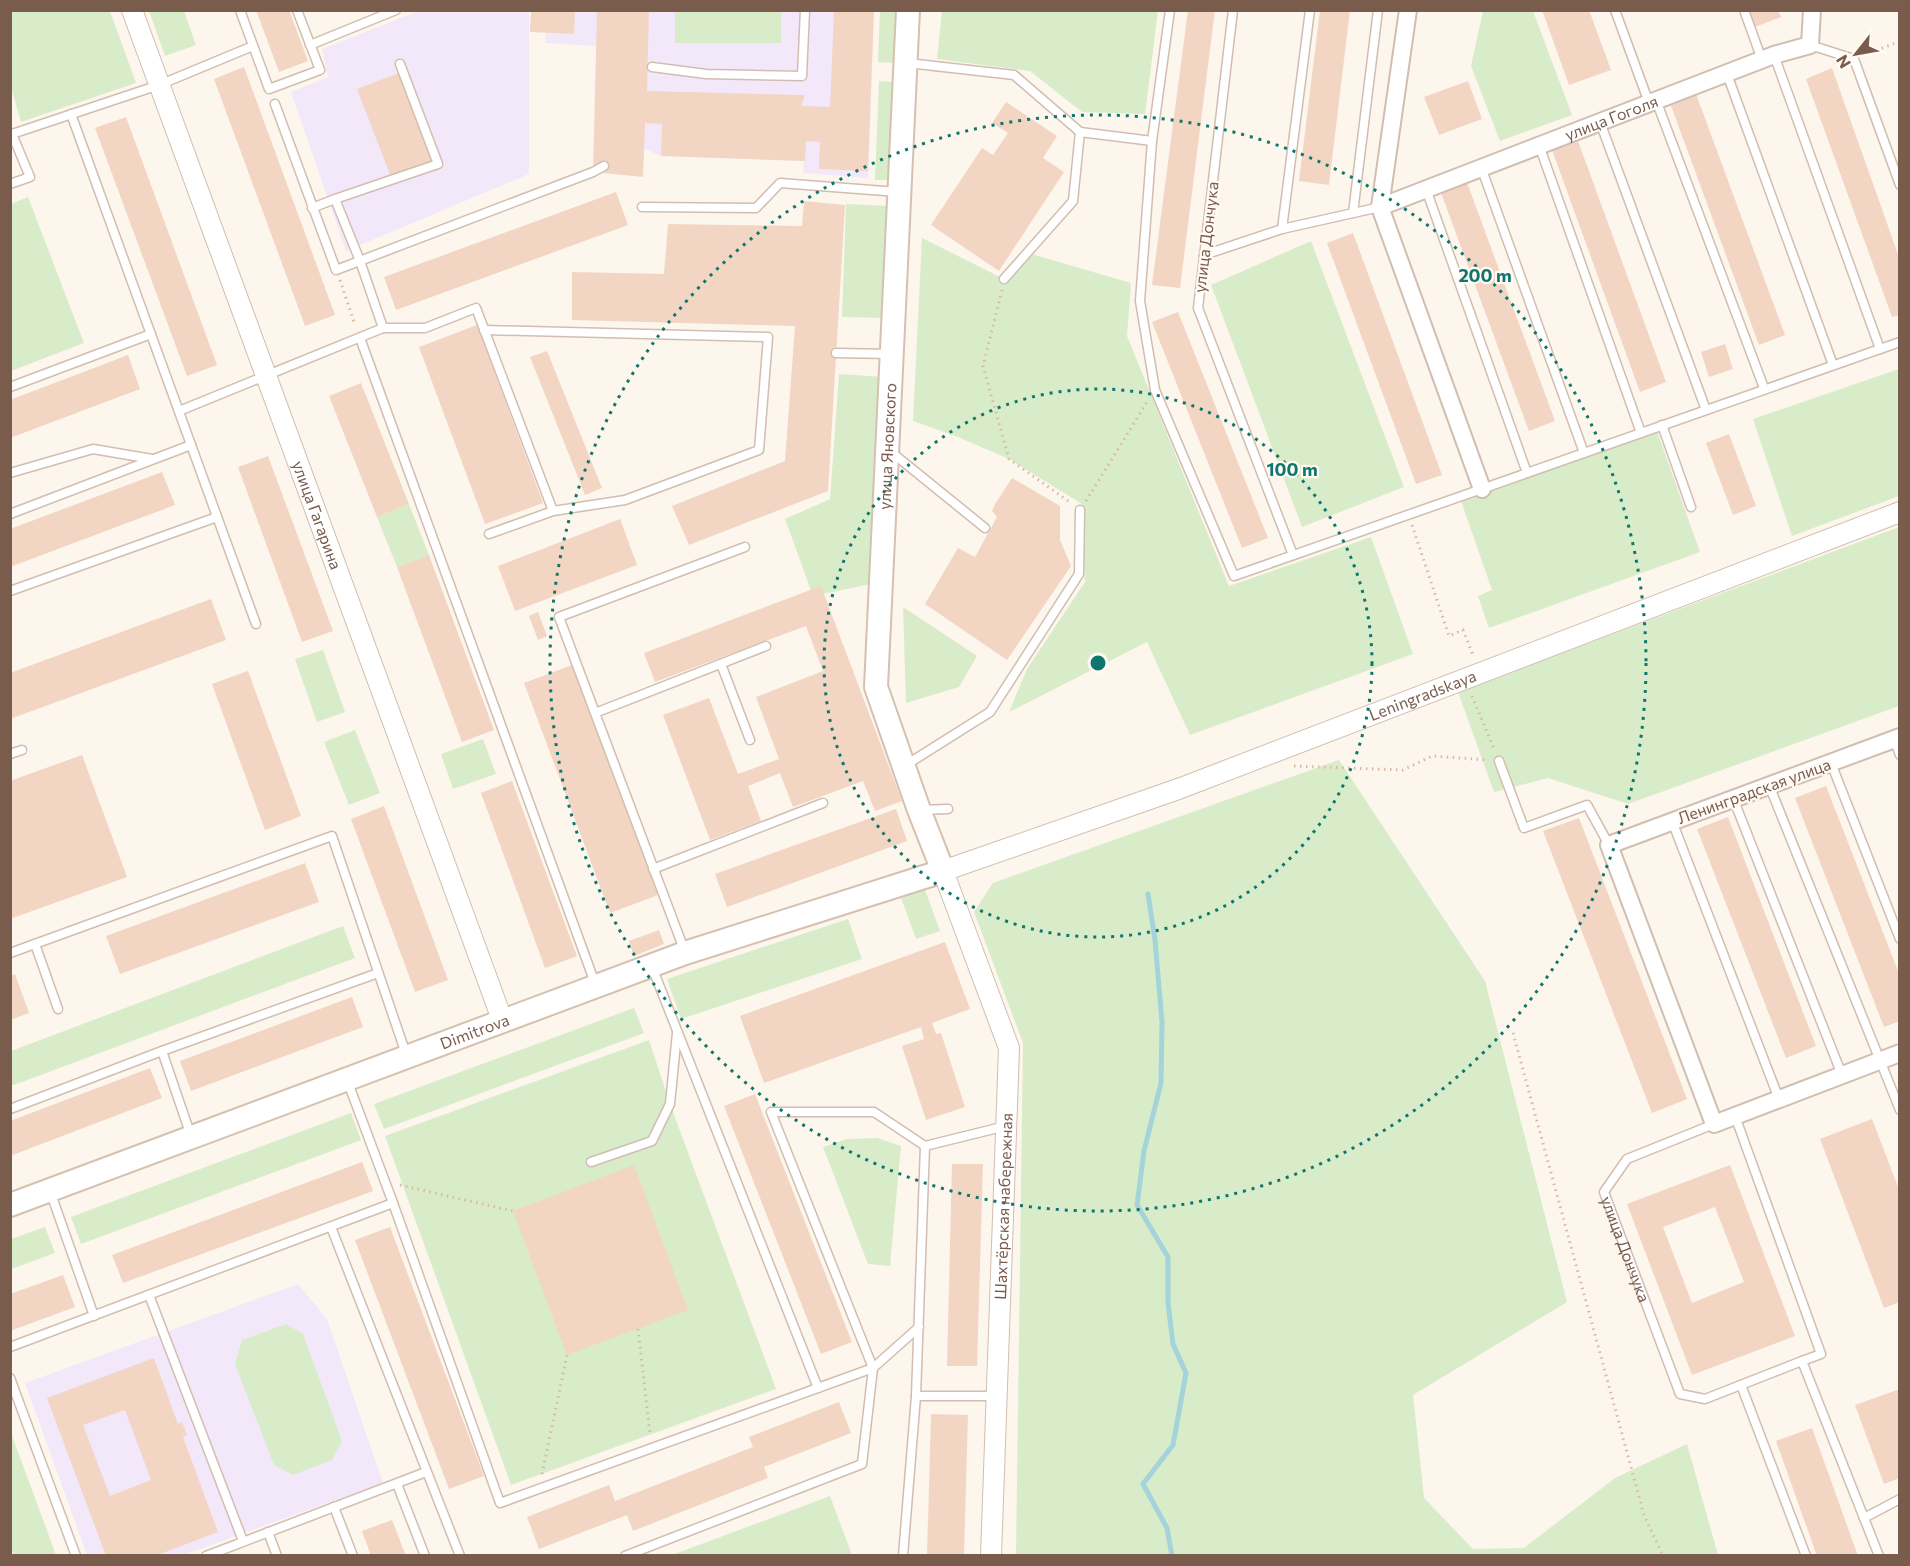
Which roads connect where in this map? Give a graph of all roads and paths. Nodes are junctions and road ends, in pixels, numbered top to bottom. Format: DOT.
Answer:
graph roads {
  1 [pos="132,10"];
  2 [pos="240,10"];
  3 [pos="297,10"];
  4 [pos="396,10"];
  5 [pos="805,10"];
  6 [pos="908,10"];
  7 [pos="1170,10"];
  8 [pos="1233,10"];
  9 [pos="1310,10"];
  10 [pos="1378,10"];
  11 [pos="1408,10"];
  12 [pos="1615,10"];
  13 [pos="1744,10"];
  14 [pos="1812,10"];
  15 [pos="1899,41"];
  16 [pos="310,45"];
  17 [pos="1810,45"];
  18 [pos="253,46"];
  19 [pos="1871,52"];
  20 [pos="1768,57"];
  21 [pos="906,62"];
  22 [pos="400,64"];
  23 [pos="652,67"];
  24 [pos="1727,74"];
  25 [pos="159,85"];
  26 [pos="1653,101"];
  27 [pos="275,104"];
  28 [pos="71,114"];
  29 [pos="1600,122"];
  30 [pos="1080,132"];
  31 [pos="11,133"];
  32 [pos="1152,141"];
  33 [pos="1539,145"];
  34 [pos="604,165"];
  35 [pos="1481,167"];
  36 [pos="10,184"];
  37 [pos="1899,185"];
  38 [pos="1426,189"];
  39 [pos="899,192"];
  40 [pos="335,199"];
  41 [pos="642,207"];
  42 [pos="1380,207"];
  43 [pos="312,208"];
  44 [pos="1353,213"];
  45 [pos="1282,229"];
  46 [pos="1204,255"];
  47 [pos="360,261"];
  48 [pos="336,270"];
  49 [pos="1004,279"];
  50 [pos="383,328"];
  51 [pos="484,330"];
  52 [pos="151,334"];
  53 [pos="360,338"];
  54 [pos="1899,342"];
  55 [pos="1880,349"];
  56 [pos="836,353"];
  57 [pos="892,354"];
  58 [pos="1833,365"];
  59 [pos="266,377"];
  60 [pos="10,387"];
  61 [pos="1764,388"];
  62 [pos="1155,390"];
  63 [pos="1706,410"];
  64 [pos="179,411"];
  65 [pos="1662,425"];
  66 [pos="1641,433"];
  67 [pos="191,445"];
  68 [pos="887,449"];
  69 [pos="1584,453"];
  70 [pos="152,459"];
  71 [pos="10,473"];
  72 [pos="1527,473"];
  73 [pos="1482,489"];
  74 [pos="1691,507"];
  75 [pos="1080,510"];
  76 [pos="553,511"];
  77 [pos="1899,512"];
  78 [pos="10,514"];
  79 [pos="1408,515"];
  80 [pos="217,518"];
  81 [pos="985,528"];
  82 [pos="489,534"];
  83 [pos="745,547"];
  84 [pos="1293,555"];
  85 [pos="10,591"];
  86 [pos="256,624"];
  87 [pos="766,646"];
  88 [pos="1464,658"];
  89 [pos="721,664"];
  90 [pos="1472,695"];
  91 [pos="595,713"];
  92 [pos="750,740"];
  93 [pos="1898,744"];
  94 [pos="22,750"];
  95 [pos="10,754"];
  96 [pos="1499,761"];
  97 [pos="1831,763"];
  98 [pos="1286,765"];
  99 [pos="903,766"];
  100 [pos="1769,785"];
  101 [pos="1733,798"];
  102 [pos="823,803"];
  103 [pos="948,809"];
  104 [pos="919,810"];
  105 [pos="1672,821"];
  106 [pos="1609,845"];
  107 [pos="653,868"];
  108 [pos="943,871"];
  109 [pos="1899,939"];
  110 [pos="35,944"];
  111 [pos="10,953"];
  112 [pos="685,953"];
  113 [pos="652,966"];
  114 [pos="378,973"];
  115 [pos="596,987"];
  116 [pos="58,1009"];
  117 [pos="503,1022"];
  118 [pos="677,1032"];
  119 [pos="1513,1033"];
  120 [pos="162,1051"];
  121 [pos="1899,1053"];
  122 [pos="407,1057"];
  123 [pos="1881,1060"];
  124 [pos="1842,1075"];
  125 [pos="347,1080"];
  126 [pos="1779,1099"];
  127 [pos="10,1109"];
  128 [pos="1899,1110"];
  129 [pos="1736,1116"];
  130 [pos="1714,1124"];
  131 [pos="1006,1126"];
  132 [pos="192,1137"];
  133 [pos="925,1146"];
  134 [pos="591,1162"];
  135 [pos="384,1181"];
  136 [pos="49,1190"];
  137 [pos="393,1203"];
  138 [pos="10,1205"];
  139 [pos="513,1211"];
  140 [pos="331,1227"];
  141 [pos="149,1296"];
  142 [pos="94,1316"];
  143 [pos="919,1327"];
  144 [pos="639,1329"];
  145 [pos="10,1347"];
  146 [pos="567,1355"];
  147 [pos="1802,1361"];
  148 [pos="873,1368"];
  149 [pos="10,1378"];
  150 [pos="1741,1385"];
  151 [pos="818,1388"];
  152 [pos="916,1396"];
  153 [pos="997,1396"];
  154 [pos="652,1448"];
  155 [pos="426,1472"];
  156 [pos="397,1484"];
  157 [pos="539,1489"];
  158 [pos="1899,1499"];
  159 [pos="334,1508"];
  160 [pos="1864,1518"];
  161 [pos="268,1532"];
  162 [pos="243,1541"];
  163 [pos="219,1553"];
  164 [pos="76,1556"];
  165 [pos="206,1556"];
  166 [pos="277,1556"];
  167 [pos="352,1556"];
  168 [pos="425,1556"];
  169 [pos="460,1556"];
  170 [pos="625,1556"];
  171 [pos="903,1556"];
  172 [pos="991,1556"];
  173 [pos="1663,1556"];
  174 [pos="1806,1556"];
  175 [pos="1879,1556"];
  1 -- 25 [label="street, улица Гагарина"];
  2 -- 18 [label="lane"];
  3 -- 16 [label="lane"];
  4 -- 16 [label="lane"];
  5 -- 23 [label="lane"];
  6 -- 21 [label="main road, улица Яновского"];
  7 -- 32 [label="lane"];
  8 -- 46 [label="lane, улица Дончука"];
  9 -- 45 [label="lane"];
  10 -- 44 [label="lane"];
  11 -- 42 [label="street"];
  12 -- 26 [label="lane"];
  13 -- 20 [label="lane"];
  14 -- 17 [label="street"];
  15 -- 19 [label="path"];
  16 -- 18 [label="lane"];
  17 -- 20 [label="street, улица Гоголя"];
  17 -- 37 [label="lane"];
  18 -- 25 [label="lane"];
  20 -- 24 [label="street, улица Гоголя"];
  20 -- 55 [label="lane"];
  21 -- 30 [label="lane"];
  21 -- 39 [label="main road, улица Яновского"];
  22 -- 40 [label="lane"];
  24 -- 26 [label="street, улица Гоголя"];
  24 -- 58 [label="lane"];
  25 -- 28 [label="lane"];
  25 -- 59 [label="street, улица Гагарина"];
  26 -- 29 [label="street, улица Гоголя"];
  26 -- 61 [label="lane"];
  27 -- 43 [label="lane"];
  28 -- 31 [label="lane"];
  28 -- 52 [label="lane"];
  29 -- 33 [label="street, улица Гоголя"];
  29 -- 63 [label="lane"];
  30 -- 32 [label="lane"];
  30 -- 49 [label="lane"];
  31 -- 36 [label="lane"];
  32 -- 62 [label="lane"];
  33 -- 35 [label="street, улица Гоголя"];
  33 -- 66 [label="lane"];
  34 -- 47 [label="lane"];
  35 -- 38 [label="street, улица Гоголя"];
  35 -- 69 [label="lane"];
  38 -- 42 [label="street, улица Гоголя"];
  38 -- 72 [label="lane"];
  39 -- 41 [label="lane"];
  39 -- 57 [label="main road, улица Яновского"];
  40 -- 43 [label="lane"];
  40 -- 47 [label="lane"];
  42 -- 44 [label="lane"];
  42 -- 73 [label="street"];
  43 -- 48 [label="lane"];
  44 -- 45 [label="lane"];
  45 -- 46 [label="lane"];
  46 -- 84 [label="lane, улица Дончука"];
  47 -- 48 [label="lane"];
  47 -- 50 [label="lane"];
  48 -- 53 [label="path"];
  49 -- 75 [label="path"];
  50 -- 51 [label="lane"];
  50 -- 53 [label="lane"];
  51 -- 76 [label="lane"];
  51 -- 76 [label="lane"];
  52 -- 60 [label="lane"];
  52 -- 64 [label="lane"];
  53 -- 59 [label="lane"];
  53 -- 115 [label="lane"];
  54 -- 55 [label="lane"];
  55 -- 58 [label="lane"];
  56 -- 57 [label="lane"];
  57 -- 68 [label="main road, улица Яновского"];
  58 -- 61 [label="lane"];
  59 -- 64 [label="lane"];
  59 -- 117 [label="street, улица Гагарина"];
  61 -- 63 [label="lane"];
  62 -- 75 [label="path"];
  62 -- 84 [label="lane"];
  63 -- 65 [label="lane"];
  64 -- 67 [label="lane"];
  65 -- 66 [label="lane"];
  65 -- 74 [label="lane"];
  66 -- 69 [label="lane"];
  67 -- 70 [label="lane"];
  67 -- 80 [label="lane"];
  68 -- 81 [label="lane"];
  68 -- 99 [label="main road, улица Яновского"];
  69 -- 72 [label="lane"];
  70 -- 71 [label="lane"];
  70 -- 78 [label="lane"];
  72 -- 73 [label="lane"];
  73 -- 79 [label="lane"];
  75 -- 99 [label="lane"];
  76 -- 82 [label="lane"];
  77 -- 108 [label="street, Leningradskaya"];
  79 -- 84 [label="lane"];
  79 -- 88 [label="path"];
  80 -- 85 [label="lane"];
  80 -- 86 [label="lane"];
  83 -- 91 [label="lane"];
  87 -- 89 [label="lane"];
  89 -- 91 [label="lane"];
  89 -- 92 [label="lane"];
  90 -- 96 [label="path"];
  91 -- 107 [label="lane"];
  93 -- 97 [label="street, Ленинградская улица"];
  94 -- 95 [label="lane"];
  96 -- 98 [label="path"];
  96 -- 106 [label="lane"];
  97 -- 100 [label="street, Ленинградская улица"];
  97 -- 109 [label="lane"];
  99 -- 104 [label="main road, улица Яновского"];
  100 -- 101 [label="street, Ленинградская улица"];
  100 -- 123 [label="lane"];
  101 -- 105 [label="street, Ленинградская улица"];
  101 -- 124 [label="lane"];
  102 -- 107 [label="lane"];
  103 -- 104 [label="lane"];
  104 -- 108 [label="main road, улица Яновского"];
  105 -- 106 [label="street, Ленинградская улица"];
  105 -- 126 [label="lane"];
  106 -- 130 [label="street"];
  107 -- 112 [label="lane"];
  108 -- 112 [label="main road, Dimitrova"];
  108 -- 131 [label="street, Шахтёрская набережная"];
  110 -- 111 [label="lane"];
  110 -- 114 [label="lane"];
  110 -- 116 [label="lane"];
  112 -- 113 [label="main road, Dimitrova"];
  113 -- 115 [label="main road, Dimitrova"];
  113 -- 118 [label="lane"];
  114 -- 120 [label="lane"];
  114 -- 122 [label="lane"];
  115 -- 117 [label="main road, Dimitrova"];
  117 -- 122 [label="main road, Dimitrova"];
  118 -- 134 [label="lane"];
  118 -- 151 [label="lane"];
  119 -- 173 [label="path"];
  120 -- 127 [label="lane"];
  120 -- 132 [label="lane"];
  121 -- 123 [label="street"];
  122 -- 125 [label="main road, Dimitrova"];
  123 -- 124 [label="street"];
  123 -- 128 [label="lane"];
  124 -- 126 [label="street"];
  125 -- 132 [label="main road, Dimitrova"];
  125 -- 135 [label="lane"];
  126 -- 129 [label="street"];
  129 -- 130 [label="street"];
  129 -- 147 [label="lane"];
  130 -- 150 [label="lane, улица Дончука"];
  131 -- 133 [label="lane"];
  131 -- 153 [label="street, Шахтёрская набережная"];
  132 -- 136 [label="main road, Dimitrova"];
  133 -- 143 [label="lane"];
  133 -- 148 [label="lane"];
  135 -- 137 [label="lane"];
  135 -- 139 [label="path"];
  136 -- 138 [label="main road, Dimitrova"];
  136 -- 142 [label="lane"];
  137 -- 140 [label="lane"];
  137 -- 157 [label="lane"];
  140 -- 141 [label="lane"];
  140 -- 155 [label="lane"];
  141 -- 142 [label="lane"];
  141 -- 162 [label="lane"];
  142 -- 145 [label="lane"];
  143 -- 148 [label="lane"];
  143 -- 152 [label="lane"];
  144 -- 154 [label="path"];
  146 -- 157 [label="path"];
  147 -- 150 [label="lane, улица Дончука"];
  147 -- 160 [label="lane"];
  148 -- 151 [label="lane"];
  148 -- 170 [label="lane"];
  149 -- 164 [label="lane"];
  150 -- 174 [label="lane"];
  151 -- 154 [label="lane"];
  152 -- 153 [label="lane"];
  152 -- 171 [label="lane"];
  153 -- 172 [label="street, Шахтёрская набережная"];
  154 -- 157 [label="lane"];
  155 -- 156 [label="lane"];
  155 -- 169 [label="lane"];
  156 -- 159 [label="lane"];
  156 -- 168 [label="lane"];
  158 -- 160 [label="lane"];
  159 -- 161 [label="lane"];
  159 -- 167 [label="lane"];
  160 -- 175 [label="lane"];
  161 -- 162 [label="lane"];
  161 -- 166 [label="lane"];
  162 -- 163 [label="lane"];
  163 -- 165 [label="lane"];
}
